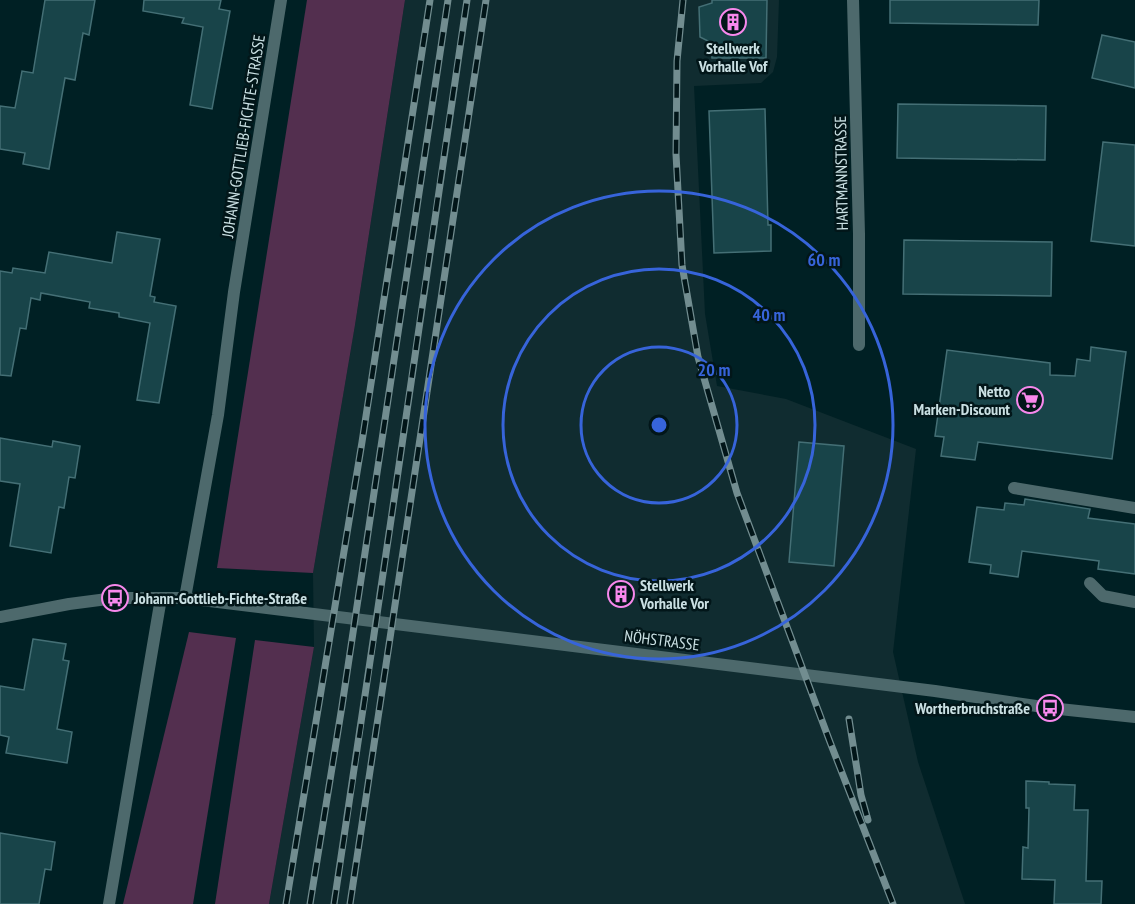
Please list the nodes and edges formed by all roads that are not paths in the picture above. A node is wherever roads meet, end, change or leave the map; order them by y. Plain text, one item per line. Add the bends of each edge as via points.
1 (281, 0) edge
2 (853, 0) edge
3 (859, 345) dead end
4 (1014, 488) dead end
5 (1135, 508) edge
6 (1090, 583) dead end
7 (161, 598) junction
8 (185, 598) junction
9 (1135, 602) edge
10 (0, 617) edge
11 (1135, 717) edge
12 (109, 904) edge

1 - 8 street, JOHANN-GOTTLIEB-FICHTE-STRASSE via 218,415
2 - 3 street, HARTMANNSTRASSE
4 - 5 street
6 - 9 street via 1103,596
7 - 8 street, NÖHSTRASSE
7 - 10 street, NÖHSTRASSE via 115,597
7 - 12 street
8 - 11 street, NÖHSTRASSE

